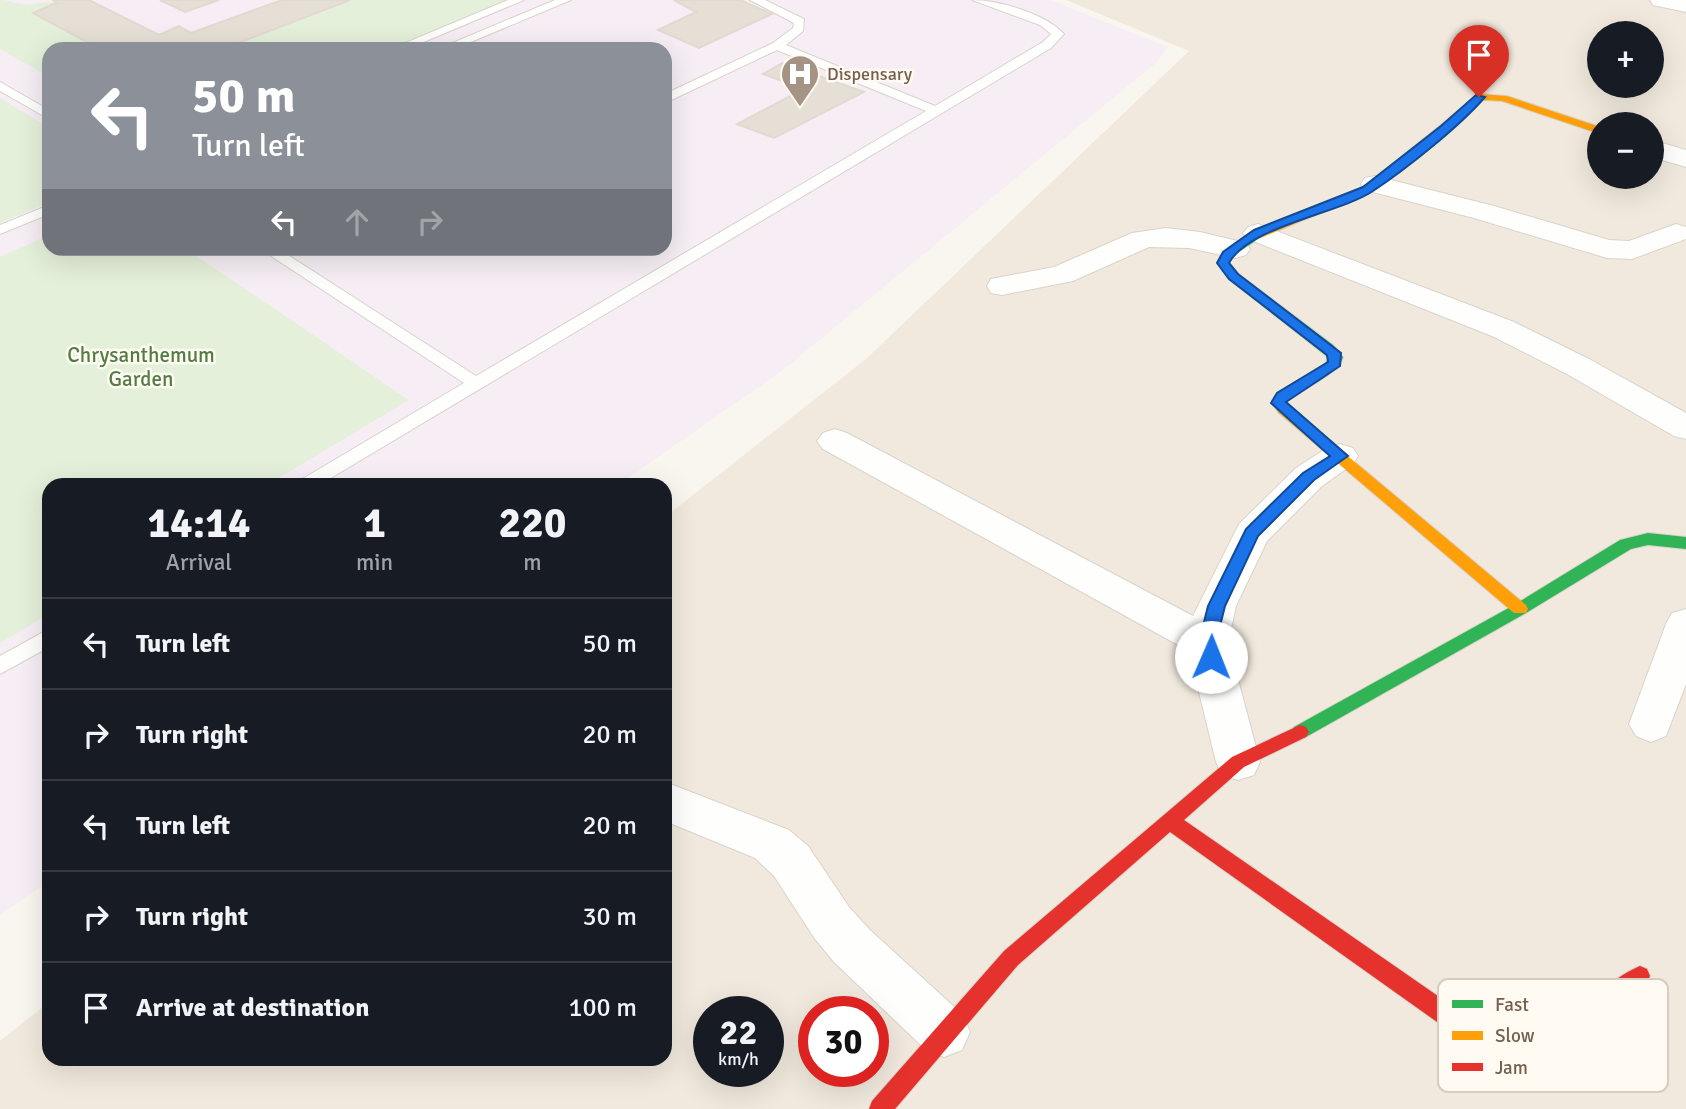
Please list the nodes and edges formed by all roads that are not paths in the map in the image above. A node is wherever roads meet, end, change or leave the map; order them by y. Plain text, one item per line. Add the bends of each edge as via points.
1 (518, 0) edge
2 (565, 0) edge
3 (757, 0) edge
4 (978, 0) edge
5 (1661, 0) edge
6 (1686, 5) edge
7 (414, 42) edge
8 (461, 42) edge
9 (777, 46) junction
10 (0, 86) edge
11 (672, 96) edge
12 (935, 110) junction
13 (42, 111) edge
14 (1587, 127) edge
15 (1664, 152) edge
16 (1686, 159) edge
17 (1374, 184) junction
18 (42, 212) edge
19 (0, 230) edge
20 (1683, 230) edge
21 (1247, 241) junction
22 (278, 256) edge
23 (1002, 286) dead end
24 (475, 383) junction
25 (1686, 428) edge
26 (835, 441) dead end
27 (1340, 456) junction
28 (317, 478) edge
29 (1686, 543) edge
30 (1520, 609) junction
31 (1686, 624) edge
32 (42, 641) edge
33 (1208, 642) junction
34 (0, 666) edge
35 (1651, 724) dead end
36 (1238, 762) junction
37 (672, 804) edge
38 (1171, 822) junction
39 (1640, 976) dead end
40 (1635, 979) edge
41 (1438, 1010) edge
42 (944, 1032) junction
43 (880, 1109) edge

1 - 7 lane
2 - 8 lane
3 - 9 lane via 800,21 799,29
4 - 12 lane via 1044,23 1058,34 1047,45
5 - 6 street
9 - 11 lane
9 - 12 lane
10 - 13 lane
12 - 24 lane
14 - 17 street via 1503,98 1479,97
15 - 16 street
17 - 20 street via 1607,249 1632,250
17 - 21 street
18 - 19 lane
21 - 23 street via 1142,239 1062,275
21 - 25 street via 1503,329
21 - 27 street via 1227,255 1225,269 1336,358 1335,363 1282,396 1279,403
22 - 24 lane
24 - 28 lane
26 - 33 street
27 - 30 street
27 - 33 street via 1308,477 1252,533 1216,606
29 - 30 street via 1639,539 1626,544
30 - 36 street
31 - 35 street
32 - 34 lane
33 - 36 street
36 - 38 street
37 - 42 street via 772,844 791,860 852,947
38 - 41 street
38 - 42 street via 1011,958
39 - 40 street
42 - 43 street

